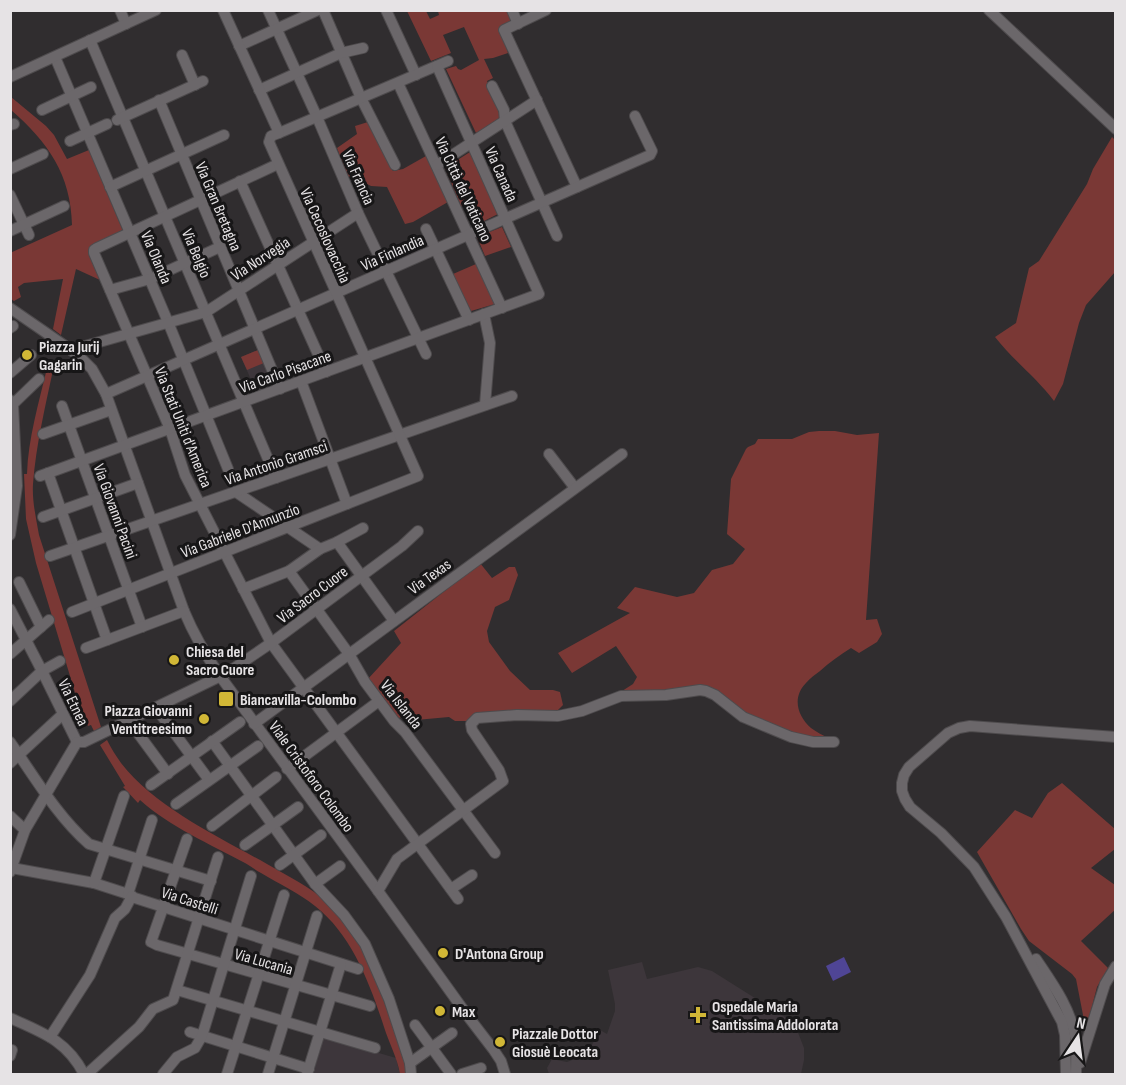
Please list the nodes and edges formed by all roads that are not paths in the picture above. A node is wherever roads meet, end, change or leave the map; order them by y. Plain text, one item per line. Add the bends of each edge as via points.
1 (120, 10) edge
2 (156, 10) edge
3 (223, 10) edge
4 (268, 10) edge
5 (318, 10) edge
6 (323, 10) edge
7 (386, 10) edge
8 (512, 10) edge
9 (546, 10) edge
10 (989, 10) edge
11 (126, 24) junction
12 (518, 24) junction
13 (276, 29) junction
14 (90, 40) junction
15 (239, 46) junction
16 (363, 48) dead end
17 (341, 53) junction
18 (182, 55) dead end
19 (55, 57) junction
20 (448, 61) dead end
21 (436, 66) junction
22 (296, 73) junction
23 (416, 75) junction
24 (10, 76) edge
25 (398, 83) junction
26 (492, 86) dead end
27 (91, 87) dead end
28 (259, 90) junction
29 (71, 96) junction
30 (361, 98) junction
31 (159, 100) junction
32 (537, 100) junction
33 (42, 110) dead end
34 (635, 116) dead end
35 (317, 117) junction
36 (115, 120) junction
37 (505, 121) junction
38 (1116, 129) edge
39 (87, 133) junction
40 (279, 134) junction
41 (224, 135) dead end
42 (70, 141) dead end
43 (471, 143) junction
44 (43, 154) dead end
45 (181, 154) junction
46 (278, 164) junction
47 (395, 165) dead end
48 (436, 165) junction
49 (10, 169) edge
50 (146, 170) junction
51 (240, 181) junction
52 (110, 187) junction
53 (577, 187) junction
54 (10, 195) edge
55 (200, 199) junction
56 (542, 202) junction
57 (64, 206) dead end
58 (358, 213) junction
59 (165, 216) junction
60 (505, 219) junction
61 (24, 224) junction
62 (426, 229) dead end
63 (10, 231) edge
64 (130, 232) junction
65 (29, 235) dead end
66 (468, 235) junction
67 (557, 236) dead end
68 (313, 242) junction
69 (220, 247) junction
70 (436, 249) junction
71 (185, 263) junction
72 (278, 265) junction
73 (386, 271) junction
74 (150, 279) junction
75 (110, 290) junction
76 (239, 290) junction
77 (336, 293) junction
78 (539, 294) joint
79 (10, 308) edge
80 (502, 308) junction
81 (298, 310) junction
82 (206, 312) junction
83 (484, 315) junction
84 (469, 320) junction
85 (168, 322) junction
86 (255, 329) junction
87 (129, 333) junction
88 (418, 339) junction
89 (219, 344) junction
90 (71, 350) junction
91 (426, 354) dead end
92 (365, 358) junction
93 (184, 360) junction
94 (10, 363) edge
95 (326, 372) junction
96 (10, 373) edge
97 (147, 376) junction
98 (39, 379) dead end
99 (301, 381) junction
100 (280, 389) junction
101 (106, 394) junction
102 (512, 396) dead end
103 (244, 402) junction
104 (11, 404) edge
105 (485, 405) junction
106 (62, 406) dead end
107 (111, 410) junction
108 (207, 416) junction
109 (69, 425) junction
110 (170, 429) junction
111 (43, 434) dead end
112 (400, 435) junction
113 (124, 446) junction
114 (549, 454) dead end
115 (622, 454) dead end
116 (330, 459) junction
117 (82, 461) junction
118 (228, 469) dead end
119 (418, 476) joint
120 (276, 478) junction
121 (138, 483) junction
122 (575, 488) junction
123 (236, 492) junction
124 (96, 498) junction
125 (200, 504) junction
126 (347, 504) junction
127 (12, 510) edge
128 (61, 510) junction
129 (43, 517) dead end
130 (152, 521) junction
131 (288, 527) junction
132 (363, 528) dead end
133 (15, 529) edge
134 (418, 531) dead end
135 (109, 536) junction
136 (337, 542) junction
137 (74, 548) junction
138 (320, 549) junction
139 (225, 552) junction
140 (50, 556) dead end
141 (289, 571) junction
142 (171, 573) junction
143 (361, 576) junction
144 (19, 582) dead end
145 (243, 589) junction
146 (129, 590) junction
147 (94, 604) junction
148 (317, 609) junction
149 (184, 610) junction
150 (11, 611) edge
151 (72, 612) dead end
152 (394, 621) junction
153 (142, 627) junction
154 (26, 640) junction
155 (107, 640) junction
156 (271, 643) junction
157 (86, 648) dead end
158 (10, 654) edge
159 (350, 654) junction
160 (60, 661) dead end
161 (42, 670) junction
162 (220, 676) junction
163 (304, 687) junction
164 (10, 701) edge
165 (379, 701) junction
166 (156, 708) junction
167 (63, 714) junction
168 (129, 721) junction
169 (240, 722) dead end
170 (254, 724) junction
171 (336, 732) junction
172 (1116, 736) edge
173 (212, 741) junction
174 (10, 742) edge
175 (77, 742) junction
176 (834, 742) dead end
177 (258, 746) dead end
178 (19, 754) junction
179 (191, 757) junction
180 (10, 763) edge
181 (230, 766) junction
182 (287, 769) junction
183 (168, 774) junction
184 (276, 777) dead end
185 (209, 780) junction
186 (151, 785) dead end
187 (46, 794) junction
188 (124, 796) dead end
189 (252, 796) junction
190 (176, 804) dead end
191 (298, 807) dead end
192 (463, 811) junction
193 (11, 818) edge
194 (152, 820) dead end
195 (273, 825) junction
196 (212, 826) dead end
197 (25, 830) junction
198 (321, 835) dead end
199 (186, 839) dead end
200 (418, 844) junction
201 (245, 845) dead end
202 (106, 849) junction
203 (495, 853) dead end
204 (294, 855) junction
205 (218, 857) dead end
206 (139, 859) junction
207 (280, 865) dead end
208 (340, 866) dead end
209 (11, 870) edge
210 (176, 871) junction
211 (472, 874) dead end
212 (251, 876) dead end
213 (211, 881) junction
214 (94, 883) junction
215 (315, 884) junction
216 (451, 889) junction
217 (378, 891) junction
218 (130, 895) junction
219 (284, 895) dead end
220 (458, 899) dead end
221 (163, 907) junction
222 (317, 916) dead end
223 (1006, 917) junction
224 (199, 919) junction
225 (234, 930) junction
226 (269, 941) junction
227 (306, 953) junction
228 (188, 954) junction
229 (341, 964) junction
230 (224, 965) junction
231 (1116, 966) edge
232 (358, 969) dead end
233 (258, 975) junction
234 (296, 985) junction
235 (177, 990) junction
236 (332, 995) junction
237 (213, 1001) junction
238 (370, 1006) dead end
239 (247, 1011) junction
240 (10, 1018) edge
241 (284, 1021) junction
242 (415, 1025) dead end
243 (190, 1032) dead end
244 (321, 1032) junction
245 (452, 1033) dead end
246 (202, 1035) junction
247 (50, 1037) junction
248 (236, 1046) junction
249 (431, 1047) junction
250 (375, 1048) dead end
251 (273, 1058) junction
252 (481, 1068) dead end
253 (411, 1069) edge
254 (308, 1072) edge
255 (85, 1074) edge
256 (163, 1074) edge
257 (227, 1074) edge
258 (268, 1074) edge
259 (451, 1074) edge
260 (462, 1074) edge
261 (506, 1074) edge
262 (1066, 1074) edge
263 (1076, 1074) edge

1 - 11 street
2 - 11 street
3 - 15 street
4 - 13 street, Via Francia
5 - 13 street
6 - 17 street
7 - 23 street
8 - 12 street
9 - 12 street
10 - 38 street
11 - 14 street
12 - 32 street via 504,30
13 - 15 street
13 - 22 street, Via Francia
14 - 19 street
14 - 36 street, Via Belgio
15 - 28 street
16 - 17 street
17 - 22 street
17 - 30 street
18 - 31 street via 199,83
19 - 24 street
19 - 29 street, Via Olanda
20 - 21 street
21 - 23 street
21 - 43 street, Via Canada
22 - 28 street
22 - 35 street, Via Francia
23 - 25 street
25 - 30 street
25 - 48 street, Via Città del Vaticano
26 - 37 street
27 - 29 street
28 - 40 street
29 - 33 street
29 - 39 street, Via Olanda
30 - 35 street
30 - 47 street
31 - 36 street
31 - 45 street, Via Gran Bretagna
32 - 37 street
32 - 53 street
34 - 53 street, Via Finlandia via 652,151 650,155
35 - 40 street
35 - 58 street, Via Francia
36 - 39 street
36 - 50 street, Via Belgio
37 - 43 street
37 - 56 street
39 - 42 street
39 - 52 street, Via Olanda
40 - 46 street, Via Cecoslovacchia via 271,136 269,142
41 - 45 street
43 - 48 street
43 - 60 street, Via Canada
44 - 49 street
45 - 50 street
45 - 55 street, Via Gran Bretagna
46 - 51 street
46 - 68 street, Via Cecoslovacchia
48 - 66 street, Via Città del Vaticano
50 - 52 street
50 - 59 street, Via Belgio
51 - 55 street
51 - 72 street
52 - 64 street, Via Olanda
53 - 56 street, Via Finlandia
54 - 61 street
55 - 59 street
55 - 69 street, Via Gran Bretagna
56 - 60 street, Via Finlandia
56 - 67 street
57 - 61 street
58 - 68 street, Via Norvegia
58 - 73 street, Via Francia
59 - 64 street
59 - 71 street, Via Belgio
60 - 66 street, Via Finlandia
60 - 78 street, Via Canada
61 - 63 street
61 - 65 street
62 - 70 street
64 - 74 street, Via Olanda
64 - 75 street, Via Stati Uniti d'America via 94,250
66 - 70 street, Via Finlandia
66 - 80 street, Via Città del Vaticano
68 - 72 street, Via Norvegia
68 - 77 street, Via Cecoslovacchia
69 - 71 street
69 - 76 street, Via Gran Bretagna
70 - 73 street, Via Finlandia
70 - 84 street
71 - 74 street
71 - 82 street, Via Belgio
72 - 76 street, Via Norvegia
72 - 81 street
73 - 77 street, Via Finlandia
73 - 88 street, Via Francia
74 - 75 street
74 - 85 street, Via Olanda
75 - 87 street, Via Stati Uniti d'America
76 - 82 street, Via Norvegia
76 - 86 street, Via Gran Bretagna
77 - 81 street, Via Finlandia
77 - 92 street, Via Cecoslovacchia
78 - 80 street, Via Carlo Pisacane
79 - 90 street, Viale Cristoforo Colombo
80 - 83 street, Via Carlo Pisacane
81 - 86 street, Via Finlandia
81 - 95 street
82 - 85 street, Via Norvegia
82 - 89 street, Via Belgio
83 - 84 street, Via Carlo Pisacane
83 - 105 street via 490,343
84 - 88 street, Via Carlo Pisacane
85 - 87 street, Via Norvegia
85 - 93 street, Via Olanda
86 - 89 street, Via Finlandia
86 - 100 street, Via Gran Bretagna
87 - 90 street, Via Norvegia
87 - 97 street, Via Stati Uniti d'America
88 - 91 street, Via Francia
88 - 92 street, Via Carlo Pisacane
89 - 93 street, Via Finlandia
89 - 103 street, Via Belgio
90 - 101 street, Viale Cristoforo Colombo via 92,369
92 - 95 street, Via Carlo Pisacane
92 - 112 street, Via Cecoslovacchia
93 - 97 street, Via Finlandia
93 - 108 street, Via Olanda
94 - 96 street via 31,355
95 - 99 street, Via Carlo Pisacane
97 - 101 street, Via Finlandia
97 - 110 street, Via Stati Uniti d'America
98 - 104 street
99 - 100 street, Via Carlo Pisacane
99 - 116 street
100 - 103 street, Via Carlo Pisacane
101 - 107 street, Viale Cristoforo Colombo
102 - 105 street, Via Antonio Gramsci
103 - 108 street, Via Carlo Pisacane
103 - 120 street, Via Belgio
104 - 127 street via 17,486
105 - 112 street, Via Antonio Gramsci
106 - 109 street, Via Giovanni Pacini
107 - 109 street
107 - 113 street, Viale Cristoforo Colombo
108 - 110 street, Via Carlo Pisacane
108 - 118 street, Via Olanda
109 - 111 street
109 - 117 street, Via Giovanni Pacini
110 - 113 street, Via Carlo Pisacane
110 - 125 street, Via Stati Uniti d'America via 185,475
112 - 116 street, Via Antonio Gramsci
112 - 119 street, Via Cecoslovacchia
113 - 117 street, Via Carlo Pisacane
113 - 121 street, Viale Cristoforo Colombo
114 - 122 street
115 - 122 street, Via Texas
116 - 120 street, Via Antonio Gramsci
116 - 126 street
117 - 124 street, Via Giovanni Pacini
117 - 128 street, Via Carlo Pisacane via 44,475
119 - 126 street, Via Gabriele D'Annunzio
120 - 123 street, Via Antonio Gramsci
121 - 124 street
121 - 130 street, Viale Cristoforo Colombo
122 - 152 street, Via Texas
123 - 125 street, Via Antonio Gramsci
123 - 131 street
124 - 128 street
124 - 135 street, Via Giovanni Pacini
125 - 130 street, Via Antonio Gramsci
125 - 139 street, Via Stati Uniti d'America
126 - 131 street, Via Gabriele D'Annunzio
127 - 133 street
128 - 129 street
128 - 137 street
130 - 135 street, Via Antonio Gramsci
130 - 142 street, Viale Cristoforo Colombo
131 - 138 street
131 - 139 street, Via Gabriele D'Annunzio
132 - 136 street
134 - 143 street, Via Sacro Cuore
135 - 137 street, Via Antonio Gramsci
135 - 146 street, Via Giovanni Pacini
136 - 138 street
136 - 143 street
137 - 140 street, Via Antonio Gramsci
137 - 147 street
138 - 141 street
139 - 142 street, Via Gabriele D'Annunzio
139 - 145 street, Via Stati Uniti d'America
141 - 145 street
141 - 148 street, Via Islanda
142 - 146 street, Via Gabriele D'Annunzio
142 - 149 street, Viale Cristoforo Colombo
143 - 148 street, Via Sacro Cuore
143 - 152 street
144 - 154 street via 45,624
145 - 156 street, Via Stati Uniti d'America
146 - 147 street, Via Gabriele D'Annunzio
146 - 153 street, Via Giovanni Pacini
147 - 151 street, Via Gabriele D'Annunzio
147 - 155 street
148 - 156 street, Via Sacro Cuore
148 - 159 street, Via Islanda
149 - 153 street
149 - 162 street, Viale Cristoforo Colombo via 194,635
150 - 154 street, Via Etnea
152 - 159 street, Via Texas
153 - 155 street
154 - 158 street
154 - 161 street, Via Etnea
155 - 157 street
156 - 162 street, Via Sacro Cuore
156 - 163 street, Via Stati Uniti d'America
159 - 163 street, Via Texas
159 - 165 street, Via Islanda
160 - 161 street
161 - 164 street
161 - 167 street, Via Etnea
162 - 166 street, Via Sacro Cuore
162 - 170 street, Viale Cristoforo Colombo
163 - 170 street, Via Texas
163 - 171 street, Via Stati Uniti d'America
165 - 171 street
165 - 192 street, Via Islanda
166 - 168 street, Via Sacro Cuore
166 - 179 street
167 - 175 street, Via Etnea
167 - 178 street
168 - 175 street, Via Sacro Cuore
168 - 183 street
169 - 173 street
170 - 182 street, Viale Cristoforo Colombo
171 - 182 street
171 - 200 street, Via Stati Uniti d'America
172 - 223 street via 970,726 940,740 904,775 902,791 910,807 974,867
173 - 179 street
173 - 181 street
174 - 178 street
175 - 187 street, Via Etnea
176 - 192 street via 791,737 743,717 706,691 621,696 558,716 477,718 471,724 472,730 503,781
177 - 181 street
178 - 180 street
178 - 187 street
179 - 183 street
179 - 185 street
181 - 185 street
181 - 189 street
182 - 217 street, Viale Cristoforo Colombo
183 - 186 street
184 - 189 street
185 - 190 street
187 - 197 street, Via Etnea
187 - 202 street via 89,844
188 - 202 street
189 - 195 street
189 - 196 street
191 - 195 street
192 - 200 street
192 - 203 street, Via Islanda
193 - 197 street
194 - 206 street
195 - 201 street
195 - 204 street
197 - 209 street, Via Etnea
198 - 204 street
199 - 210 street
200 - 216 street, Via Stati Uniti d'America
200 - 217 street via 397,859
202 - 206 street
202 - 214 street
204 - 207 street
204 - 215 street
205 - 213 street
206 - 210 street
206 - 218 street
208 - 215 street
209 - 214 street, Via Castelli
210 - 213 street
210 - 221 street
211 - 216 street
212 - 225 street
213 - 224 street
214 - 218 street, Via Castelli
215 - 253 street via 365,944
216 - 220 street, Via Stati Uniti d'America
217 - 261 street, Viale Cristoforo Colombo via 493,1049
218 - 221 street, Via Castelli
218 - 247 street via 90,975
219 - 226 street
221 - 224 street, Via Castelli
221 - 228 street, Via Lucania via 151,942
222 - 227 street
223 - 262 street via 1062,1022
223 - 263 street via 1062,998 1075,1035
224 - 225 street, Via Castelli
224 - 228 street
225 - 226 street, Via Castelli
225 - 230 street
226 - 227 street, Via Castelli
226 - 233 street
227 - 229 street, Via Castelli
227 - 234 street
228 - 230 street, Via Lucania
228 - 235 street
229 - 232 street, Via Castelli
229 - 236 street
230 - 233 street, Via Lucania
230 - 237 street
231 - 263 street via 1104,984
233 - 234 street, Via Lucania
233 - 239 street
234 - 236 street, Via Lucania
234 - 241 street
235 - 237 street
235 - 255 street via 173,1000 153,1009
236 - 238 street, Via Lucania
236 - 244 street
237 - 239 street
237 - 246 street
239 - 241 street
239 - 248 street
240 - 247 street
241 - 244 street
241 - 251 street
242 - 249 street
243 - 246 street
244 - 250 street
244 - 254 street
245 - 249 street
246 - 248 street
246 - 256 street via 195,1048 177,1057
247 - 255 street via 66,1048
248 - 251 street
248 - 257 street
249 - 253 street
249 - 259 street
251 - 254 street
251 - 258 street
252 - 260 street

